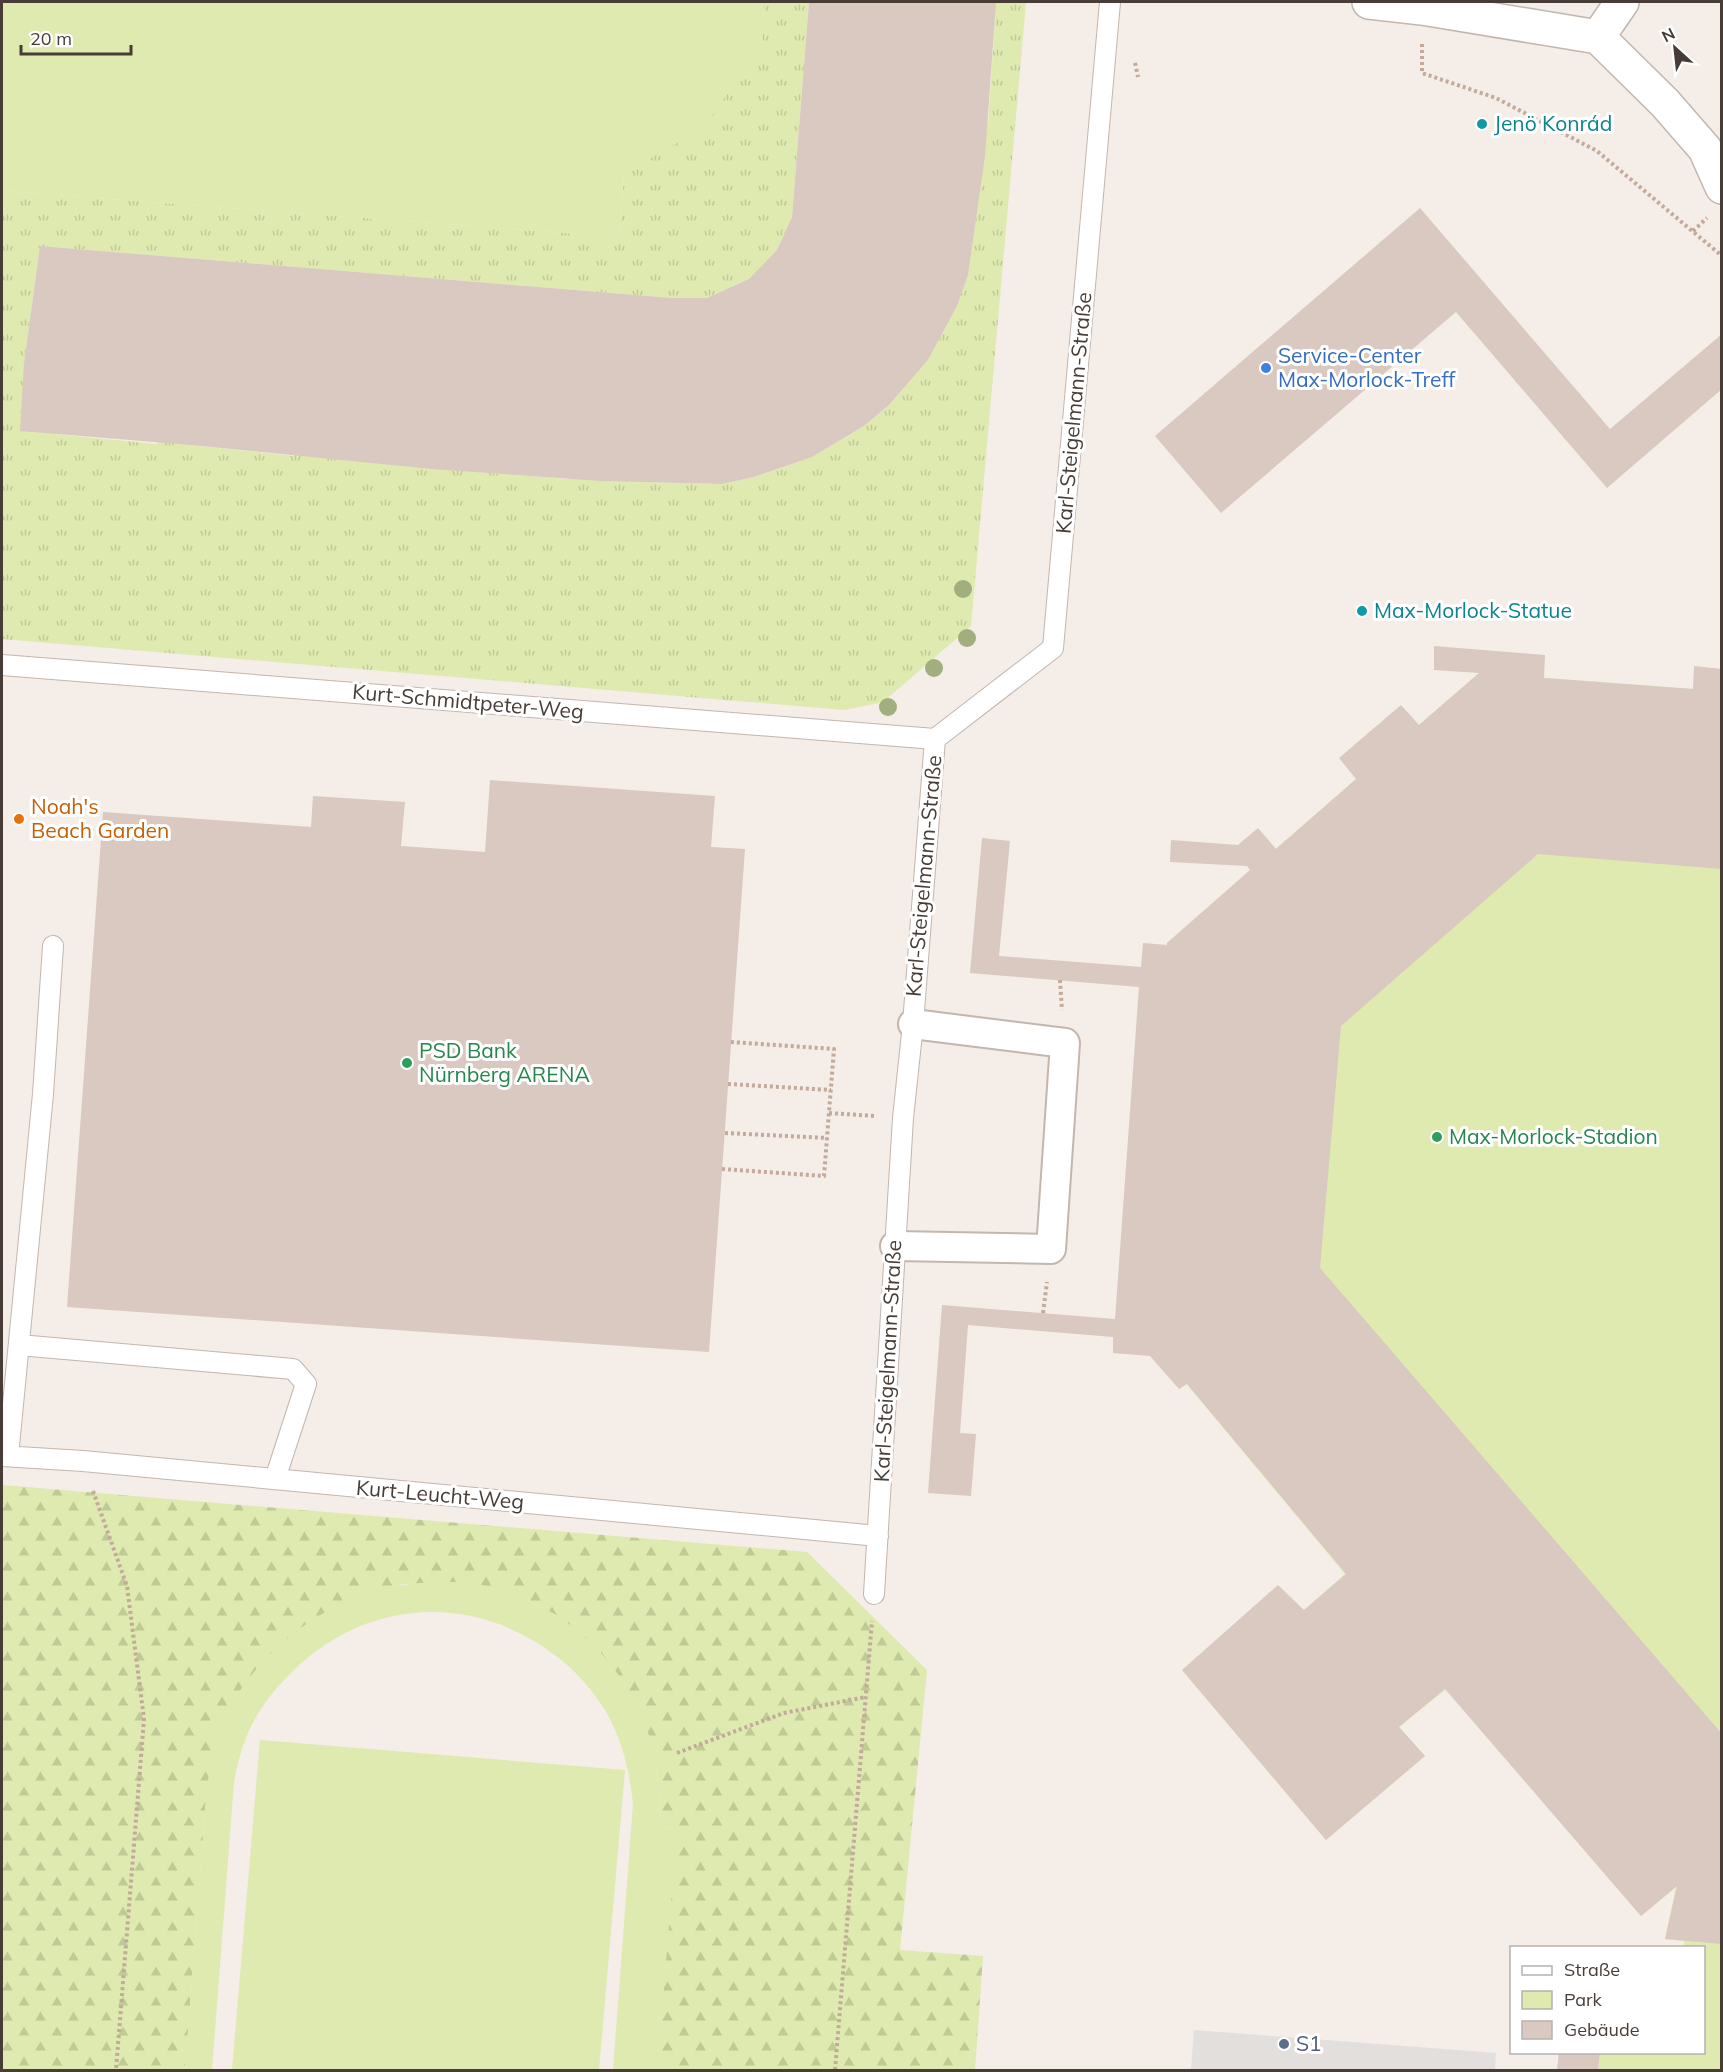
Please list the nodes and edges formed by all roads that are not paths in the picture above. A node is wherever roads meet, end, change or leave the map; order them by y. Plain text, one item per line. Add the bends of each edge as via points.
1 (1110, 2) edge
2 (1369, 2) edge
3 (1622, 2) edge
4 (1598, 37) junction
5 (1713, 152) edge
6 (1722, 187) edge
7 (2, 665) edge
8 (935, 739) junction
9 (53, 946) dead end
10 (913, 1024) junction
11 (895, 1246) junction
12 (19, 1345) junction
13 (5, 1456) edge
14 (275, 1479) junction
15 (878, 1536) junction
16 (874, 1594) road end

1 - 8 lane, Karl-Steigelmann-Straße via 1053,648
2 - 4 street
3 - 4 street
4 - 5 street
5 - 6 street
7 - 8 lane, Kurt-Schmidtpeter-Weg
8 - 10 lane, Karl-Steigelmann-Straße
9 - 12 lane
10 - 11 lane, Karl-Steigelmann-Straße
10 - 11 street via 1065,1043 1051,1249
11 - 15 lane, Karl-Steigelmann-Straße
12 - 13 lane
12 - 14 lane via 293,1369 306,1384
13 - 14 lane, Kurt-Leucht-Weg
14 - 15 lane, Kurt-Leucht-Weg
15 - 16 lane, Karl-Steigelmann-Straße

